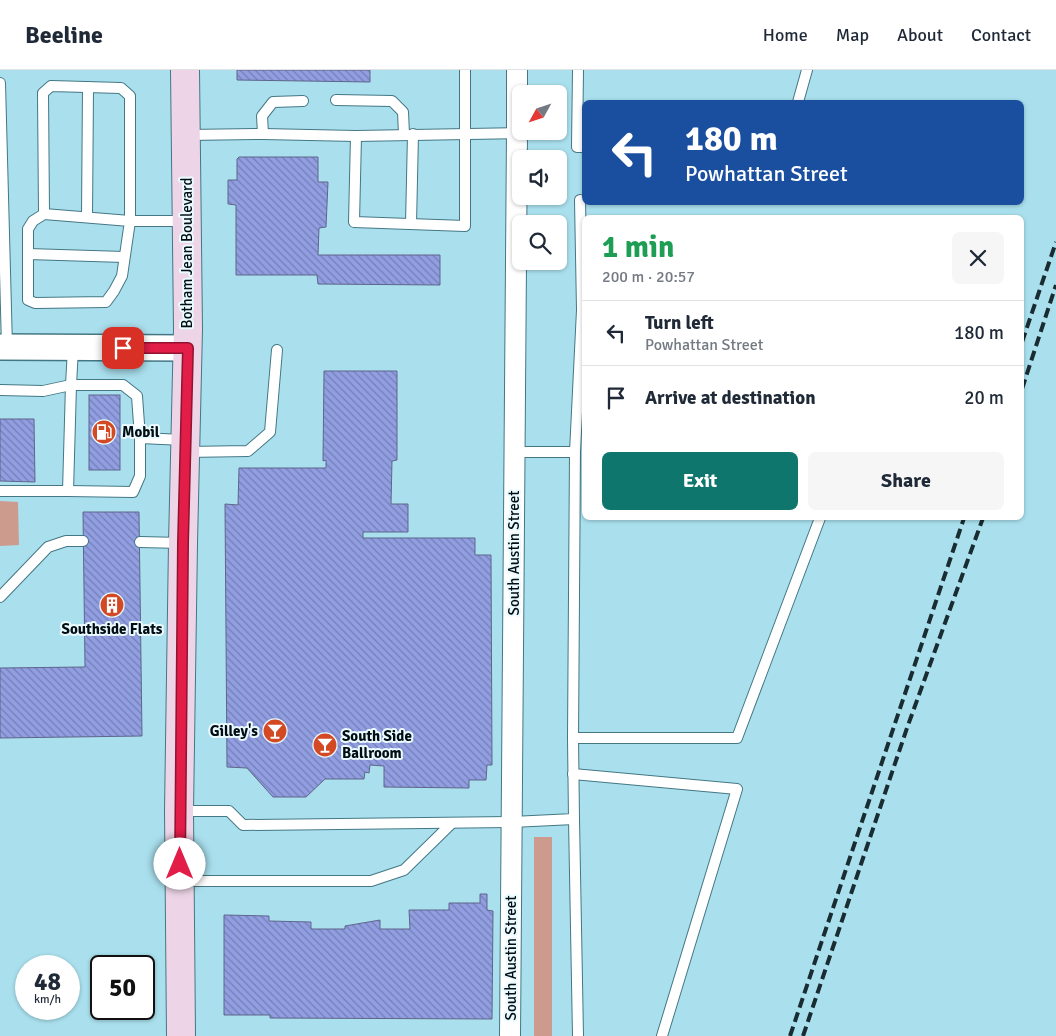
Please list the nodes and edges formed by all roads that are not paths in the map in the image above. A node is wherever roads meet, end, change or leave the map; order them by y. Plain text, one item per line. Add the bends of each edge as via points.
1 (186, 70) edge
2 (465, 70) edge
3 (517, 70) edge
4 (578, 70) edge
5 (807, 70) edge
6 (0, 83) edge
7 (517, 85) edge
8 (88, 87) junction
9 (336, 100) dead end
10 (799, 100) edge
11 (302, 101) dead end
12 (512, 133) edge
13 (263, 134) junction
14 (408, 134) junction
15 (465, 134) junction
16 (186, 135) junction
17 (356, 136) junction
18 (517, 140) edge
19 (582, 147) edge
20 (580, 200) dead end
21 (44, 214) junction
22 (87, 217) junction
23 (130, 220) junction
24 (187, 221) junction
25 (412, 224) junction
26 (28, 254) junction
27 (124, 258) junction
28 (582, 273) edge
29 (582, 328) edge
30 (4, 347) edge
31 (73, 347) junction
32 (188, 348) junction
33 (277, 350) dead end
34 (70, 385) junction
35 (0, 390) edge
36 (140, 438) junction
37 (185, 446) junction
38 (515, 452) junction
39 (575, 452) junction
40 (0, 490) edge
41 (68, 491) junction
42 (819, 520) edge
43 (84, 541) dead end
44 (140, 542) dead end
45 (183, 543) junction
46 (0, 597) edge
47 (573, 738) junction
48 (573, 774) junction
49 (179, 811) junction
50 (574, 819) junction
51 (512, 822) junction
52 (452, 823) junction
53 (180, 881) junction
54 (182, 1036) edge
55 (510, 1036) edge
56 (578, 1036) edge
57 (662, 1036) edge

1 - 16 main road, Botham Jean Boulevard
2 - 15 lane
3 - 7 street, South Austin Street
4 - 19 lane via 577,147
5 - 10 lane
6 - 30 lane
8 - 21 lane via 51,86 43,93
8 - 22 lane
8 - 23 lane via 121,88 130,96
9 - 14 lane via 392,101 403,112
11 - 13 lane via 273,102 262,116
12 - 15 lane
13 - 16 lane
13 - 17 lane
14 - 15 lane
14 - 17 lane
14 - 25 lane
15 - 25 lane via 465,226
16 - 24 main road, Botham Jean Boulevard
17 - 25 lane via 354,222
18 - 38 street, South Austin Street
20 - 28 lane
21 - 22 lane
21 - 26 lane via 28,229
22 - 23 lane
23 - 24 lane
23 - 27 lane
24 - 32 main road, Botham Jean Boulevard
26 - 27 lane
26 - 27 lane via 28,300 35,302 106,302 122,276
29 - 39 lane
30 - 31 street
31 - 32 street
31 - 34 lane
32 - 37 main road, Botham Jean Boulevard
33 - 37 lane via 270,432 248,451
34 - 35 lane via 43,391
34 - 36 lane via 123,385 137,396
34 - 41 lane
36 - 37 lane
36 - 41 lane via 140,476 133,492
37 - 45 main road, Botham Jean Boulevard
38 - 39 lane
38 - 51 street, South Austin Street
39 - 47 lane
40 - 41 lane
42 - 47 lane via 737,738
43 - 46 lane via 66,540 48,547
44 - 45 lane
45 - 49 main road, Botham Jean Boulevard
47 - 48 lane
48 - 50 lane
48 - 57 lane via 737,789
49 - 52 lane via 229,811 243,825
49 - 53 main road, Botham Jean Boulevard
50 - 51 lane
50 - 56 lane
51 - 52 lane
51 - 55 street, South Austin Street
52 - 53 lane via 404,870 371,881
53 - 54 main road, Botham Jean Boulevard

